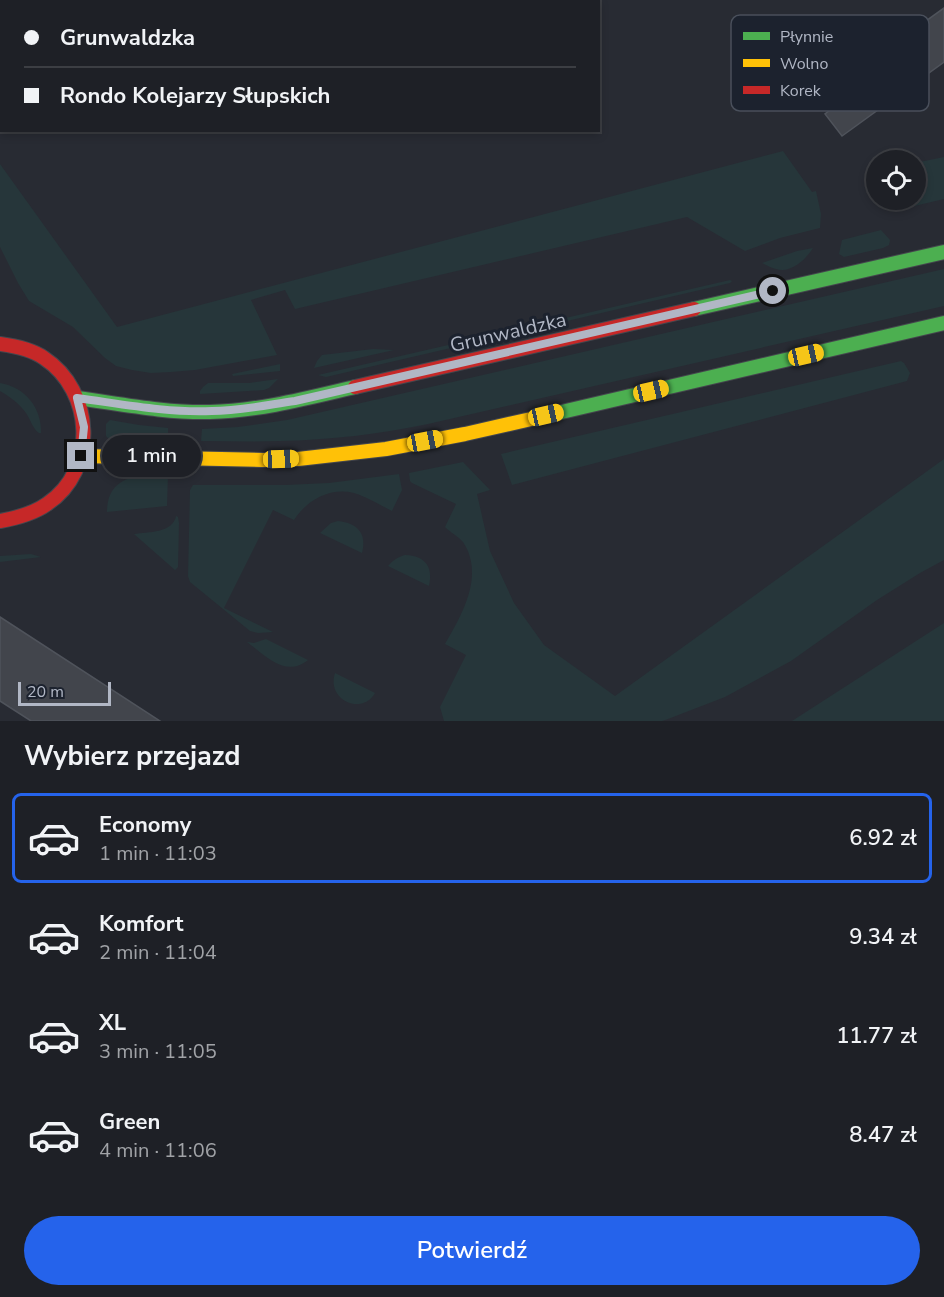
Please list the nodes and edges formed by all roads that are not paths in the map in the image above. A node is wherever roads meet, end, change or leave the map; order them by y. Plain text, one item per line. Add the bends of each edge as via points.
1 (944, 252) edge
2 (944, 323) edge
3 (0, 344) edge
4 (77, 398) junction
5 (81, 456) junction
6 (0, 521) edge

1 - 4 street, Grunwaldzka via 295,401 174,411
2 - 5 street via 386,449 264,460
3 - 4 street via 22,347 45,359 64,376
4 - 5 street via 84,427
5 - 6 street via 66,487 53,501 15,520

